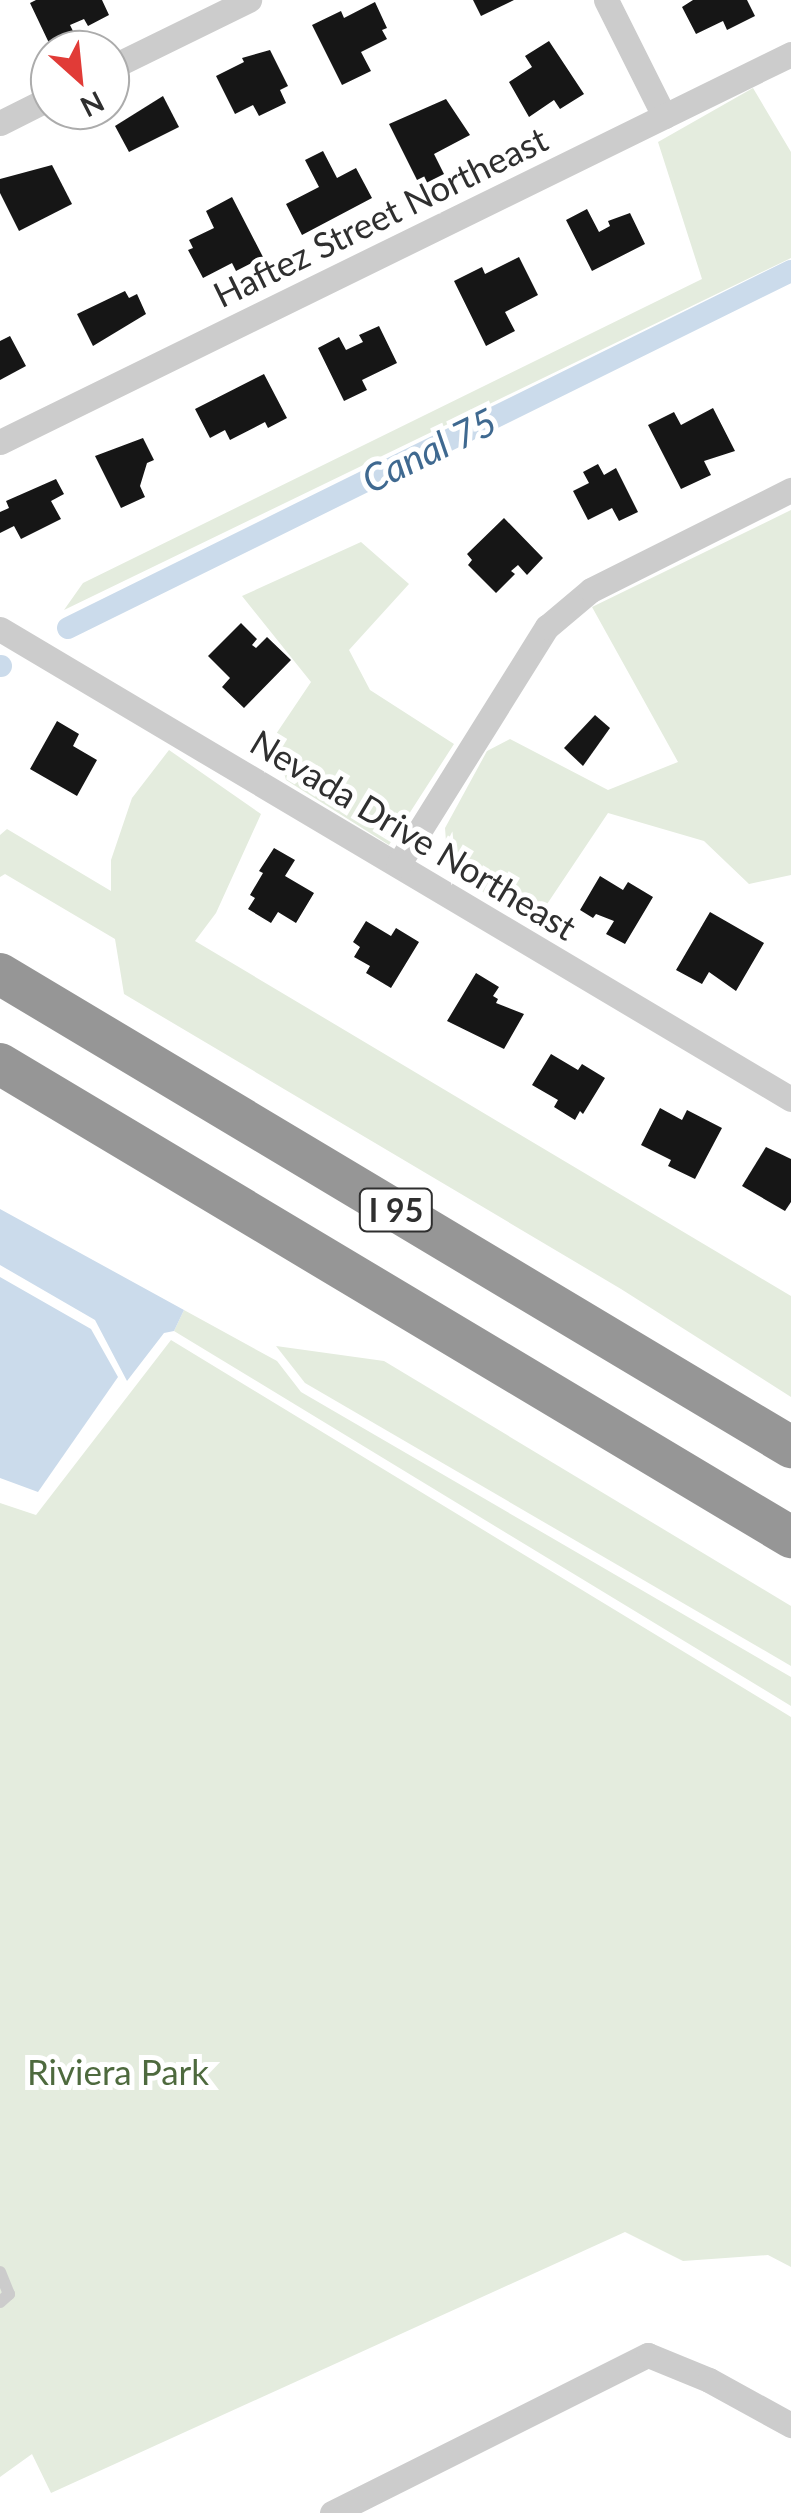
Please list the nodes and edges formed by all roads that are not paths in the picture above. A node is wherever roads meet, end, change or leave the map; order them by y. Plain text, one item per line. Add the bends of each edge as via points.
1 (248, 0) edge
2 (606, 0) edge
3 (791, 54) edge
4 (130, 58) edge
5 (30, 108) edge
6 (664, 116) junction
7 (0, 123) edge
8 (0, 442) edge
9 (791, 490) edge
10 (0, 629) edge
11 (398, 865) junction
12 (0, 974) edge
13 (0, 1064) edge
14 (791, 1099) edge
15 (791, 1447) edge
16 (791, 1537) edge
17 (0, 2272) edge
18 (0, 2302) edge
19 (791, 2425) edge
20 (332, 2513) edge

1 - 4 street
2 - 6 street
3 - 6 street, Haftez Street Northeast
5 - 7 street
6 - 8 street, Haftez Street Northeast
9 - 11 street via 591,590 547,627
10 - 11 street, Nevada Drive Northeast
11 - 14 street, Nevada Drive Northeast
12 - 15 highway, I 95
13 - 16 highway, I 95
17 - 18 lane via 9,2294
19 - 20 street via 648,2355

